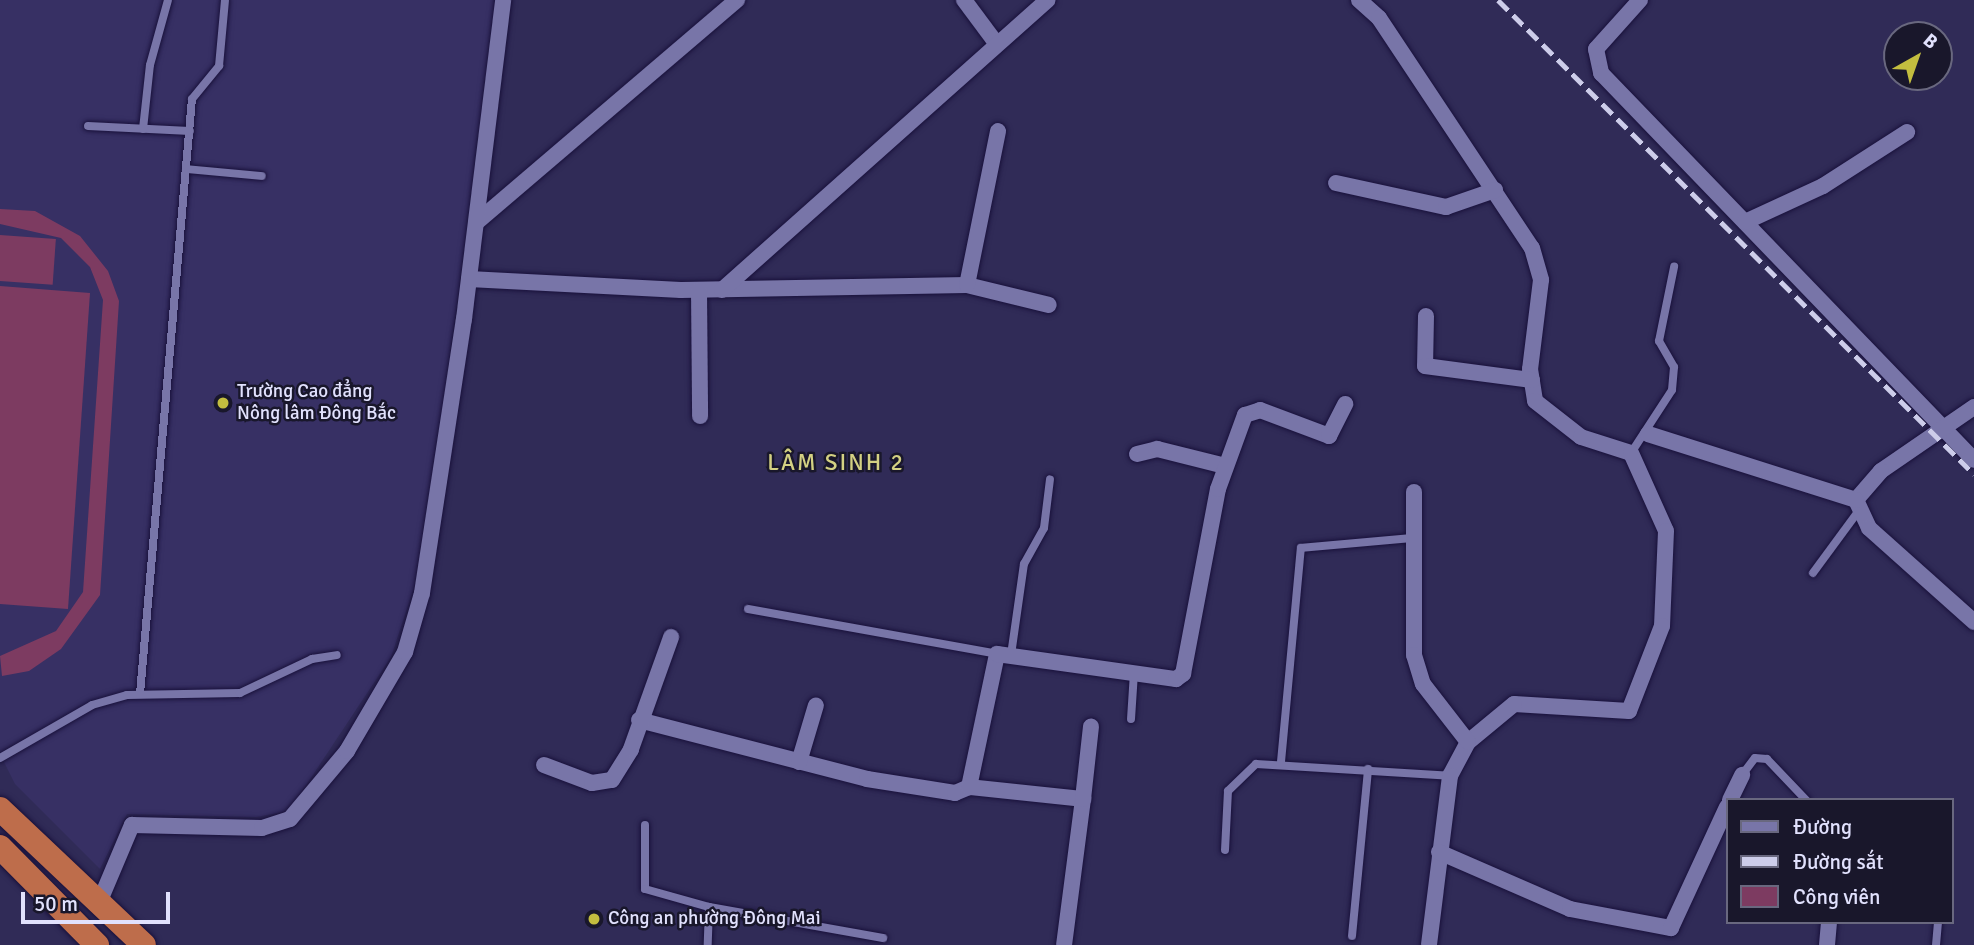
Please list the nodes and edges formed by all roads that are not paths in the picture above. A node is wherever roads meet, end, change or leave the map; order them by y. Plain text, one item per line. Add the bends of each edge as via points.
1 (168, 0) edge
2 (225, 0) edge
3 (503, 0) edge
4 (737, 0) edge
5 (964, 0) edge
6 (1047, 0) edge
7 (1359, 0) edge
8 (1640, 0) edge
9 (996, 43) junction
10 (88, 126) dead end
11 (143, 129) junction
12 (190, 131) junction
13 (998, 131) dead end
14 (1907, 132) dead end
15 (186, 169) junction
16 (262, 176) dead end
17 (1336, 183) dead end
18 (1495, 190) junction
19 (477, 222) junction
20 (1745, 222) junction
21 (1674, 267) dead end
22 (469, 279) junction
23 (967, 285) junction
24 (699, 290) junction
25 (722, 290) junction
26 (1049, 305) dead end
27 (1426, 316) dead end
28 (1532, 380) junction
29 (1345, 404) dead end
30 (1974, 407) edge
31 (700, 416) dead end
32 (1942, 426) junction
33 (1648, 434) junction
34 (1631, 453) junction
35 (1136, 454) dead end
36 (1974, 460) edge
37 (1225, 466) junction
38 (1050, 479) dead end
39 (1414, 492) dead end
40 (1858, 505) junction
41 (1414, 538) junction
42 (1812, 573) dead end
43 (748, 609) dead end
44 (1974, 622) edge
45 (671, 637) dead end
46 (337, 655) dead end
47 (1004, 655) junction
48 (1134, 673) junction
49 (140, 694) junction
50 (816, 705) dead end
51 (1130, 719) dead end
52 (639, 720) junction
53 (1091, 726) dead end
54 (1468, 741) junction
55 (0, 758) edge
56 (799, 762) junction
57 (1281, 762) junction
58 (544, 765) dead end
59 (1368, 769) junction
60 (1742, 775) joint
61 (1450, 776) junction
62 (970, 787) junction
63 (1731, 798) edge
64 (1804, 798) edge
65 (1083, 799) junction
66 (0, 809) edge
67 (1726, 809) edge
68 (645, 825) dead end
69 (0, 848) edge
70 (1225, 850) dead end
71 (1439, 852) junction
72 (99, 903) junction
73 (709, 907) junction
74 (1829, 924) edge
75 (1938, 924) edge
76 (1353, 936) dead end
77 (883, 939) dead end
78 (97, 945) edge
79 (144, 945) edge
80 (708, 945) edge
81 (1064, 945) edge
82 (1429, 945) edge
83 (1827, 945) edge
84 (1936, 945) edge

1 - 11 lane via 150,65
2 - 12 lane via 219,66 192,99
3 - 19 street
4 - 19 street
5 - 9 street
6 - 9 street
7 - 18 street via 1379,18
8 - 20 street via 1608,30 1595,60
9 - 25 street
10 - 11 lane
11 - 12 lane
12 - 15 lane
13 - 23 street
14 - 20 street via 1823,186
15 - 16 lane
15 - 49 lane
17 - 18 street via 1446,207
18 - 28 street via 1538,264
19 - 22 street
20 - 32 street
21 - 33 lane via 1659,341 1674,379
22 - 24 street
22 - 72 street via 422,593 405,652 376,708 320,787 277,827 132,825
23 - 25 street
23 - 26 street
24 - 25 street
24 - 31 street
27 - 28 street via 1425,366
28 - 34 street via 1535,401 1569,429
29 - 37 street via 1329,436 1251,411
30 - 32 street
32 - 36 street
32 - 40 street via 1881,471
33 - 34 lane
33 - 40 street
34 - 54 street via 1666,531 1662,626 1637,702 1629,711 1514,704
35 - 37 street via 1157,449
37 - 48 street via 1183,674 1176,679
38 - 47 lane via 1044,528 1024,564
39 - 41 street
40 - 42 lane
40 - 44 street via 1869,528
41 - 54 street via 1414,655 1423,684
41 - 57 lane via 1301,548
43 - 47 lane
45 - 52 street
46 - 49 lane via 312,659 240,693
47 - 48 street
47 - 62 street
48 - 51 lane
49 - 55 lane via 92,705
50 - 56 street
52 - 56 street
52 - 58 street via 611,780 592,783
53 - 65 street
54 - 61 street
56 - 62 street via 955,793
57 - 59 lane
57 - 70 lane via 1256,764 1228,791
59 - 61 lane
59 - 76 lane
60 - 63 street
60 - 64 lane via 1755,758 1767,759
61 - 71 street
62 - 65 street
65 - 81 street
66 - 72 highway
67 - 71 street via 1671,928 1570,909
68 - 73 lane via 645,889
69 - 78 highway
71 - 82 street
72 - 79 highway
73 - 77 lane
73 - 80 lane
74 - 83 street
75 - 84 lane

